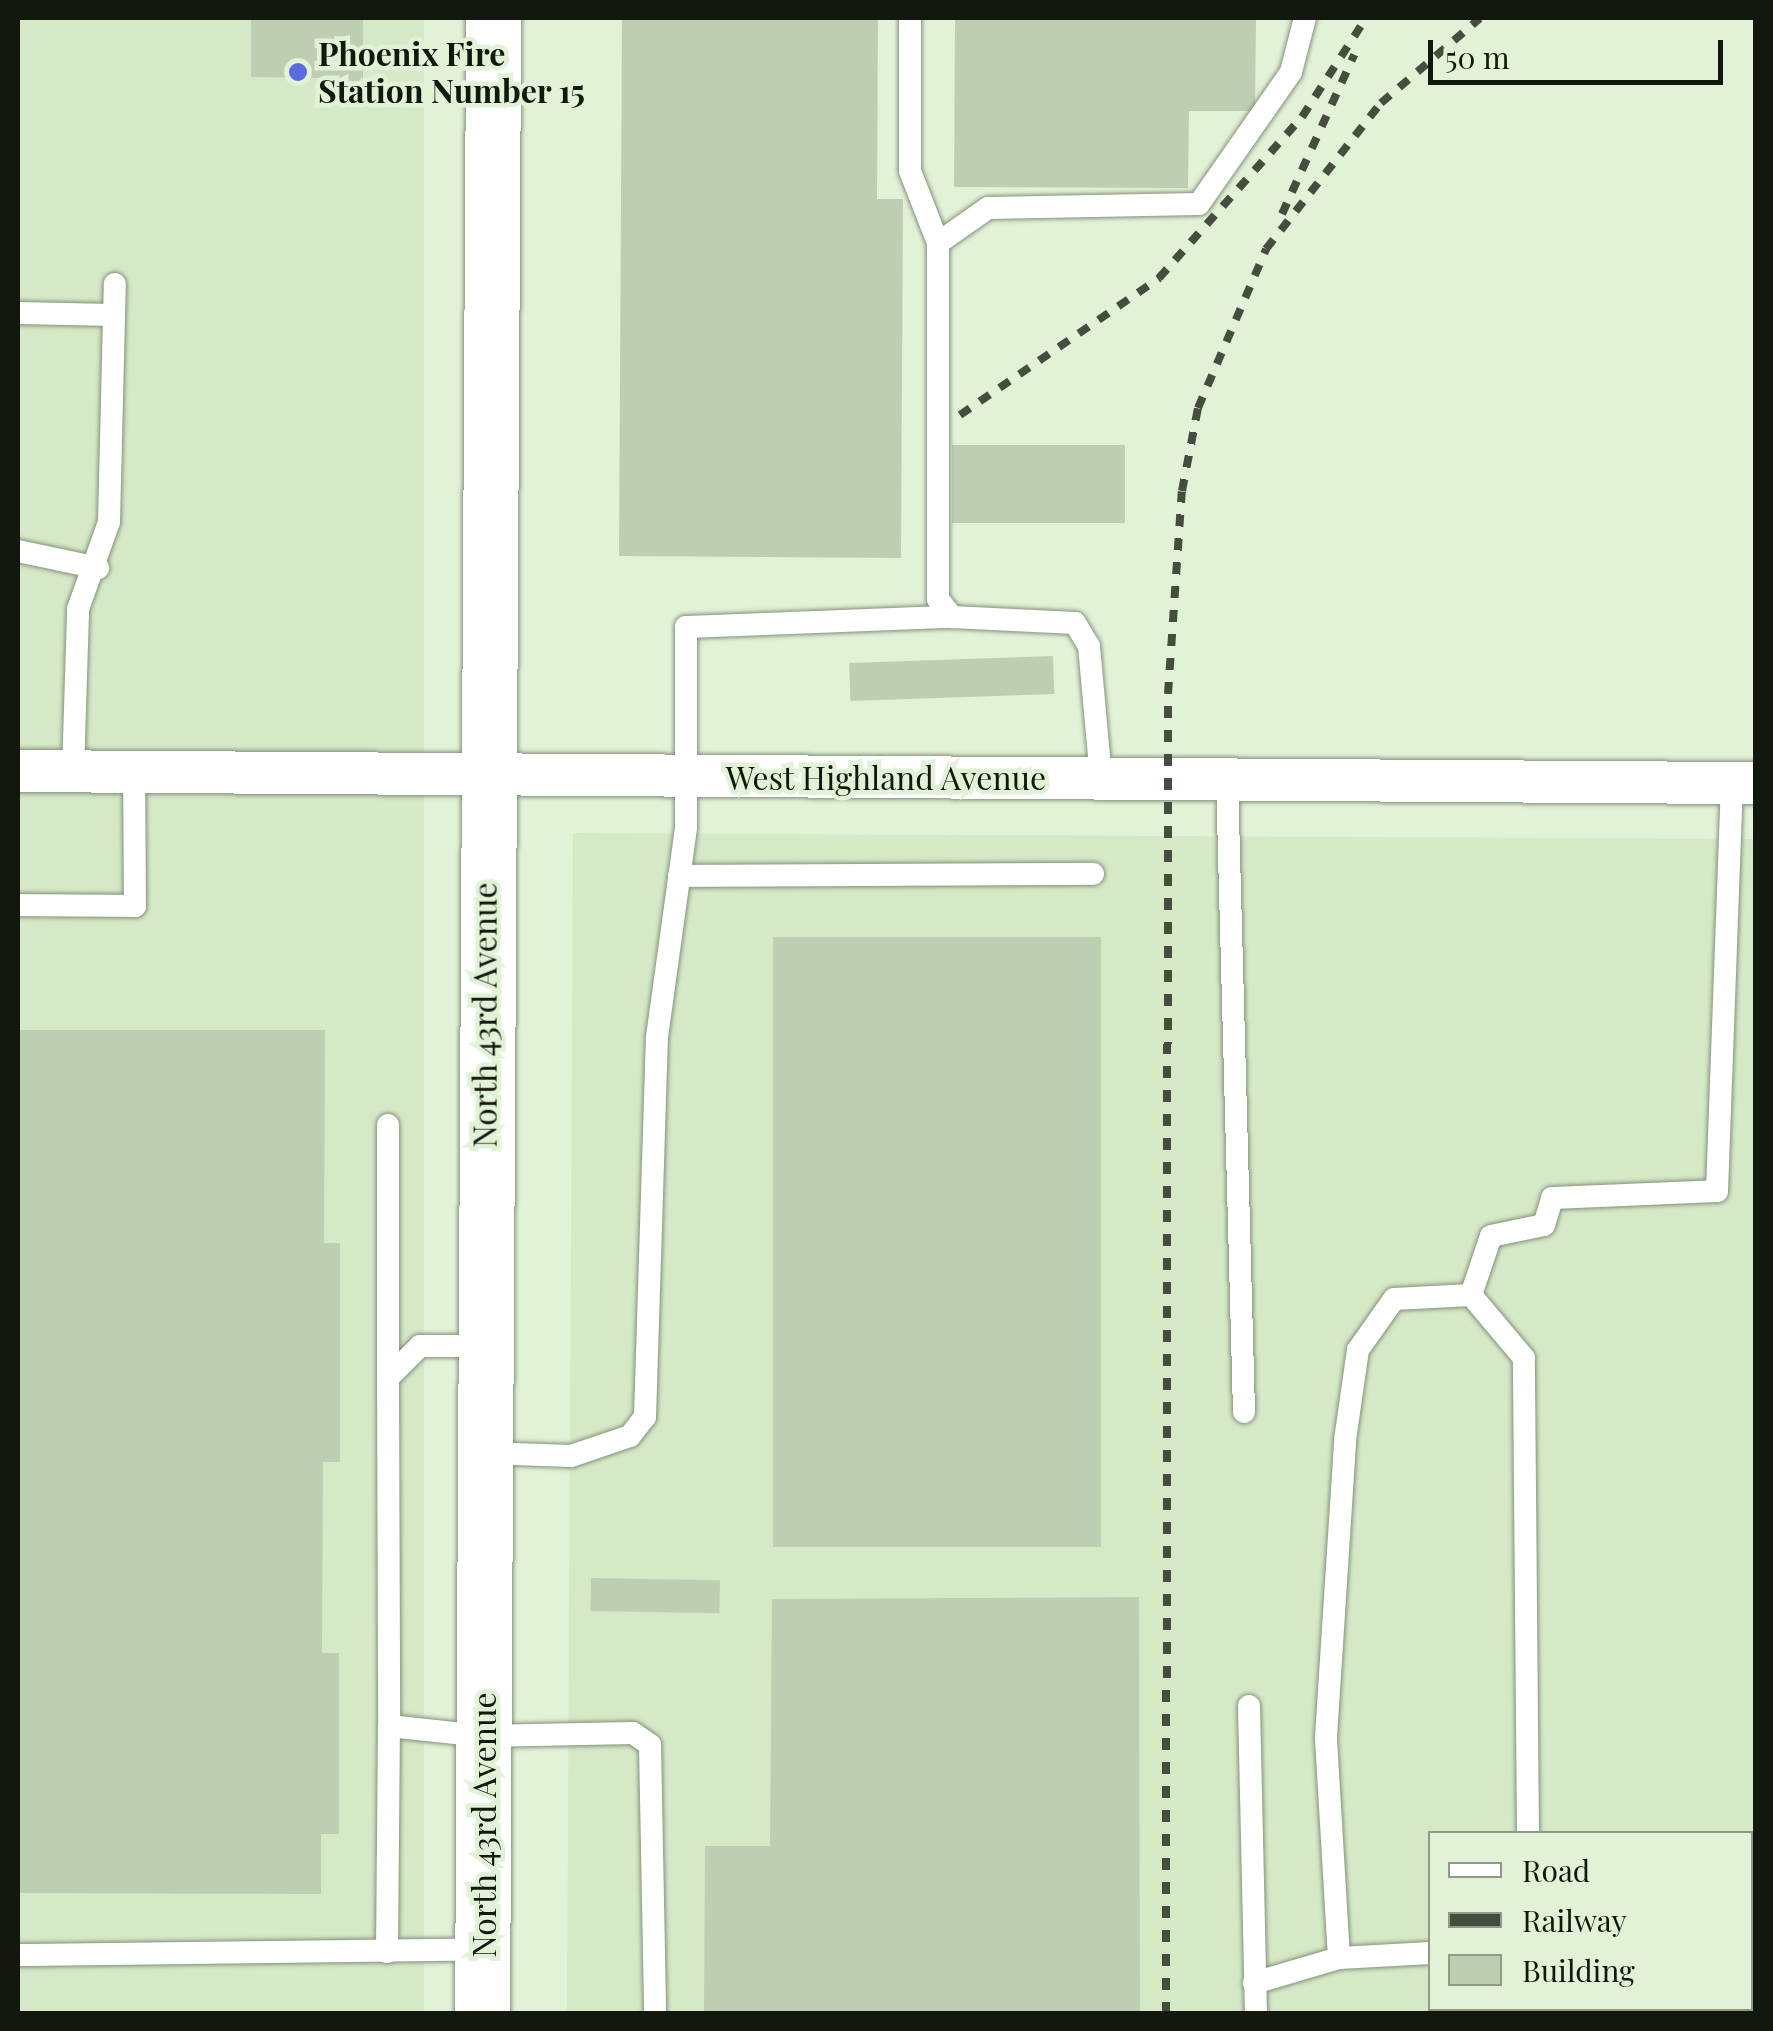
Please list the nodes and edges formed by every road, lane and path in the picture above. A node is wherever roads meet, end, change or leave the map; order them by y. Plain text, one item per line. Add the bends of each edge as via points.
1 (492, 18) edge
2 (910, 18) edge
3 (1305, 18) edge
4 (938, 243) junction
5 (115, 284) dead end
6 (18, 313) edge
7 (114, 315) junction
8 (18, 551) edge
9 (98, 568) junction
10 (952, 617) junction
11 (18, 771) edge
12 (73, 772) junction
13 (134, 772) junction
14 (484, 774) junction
15 (685, 776) junction
16 (1101, 779) junction
17 (1228, 779) junction
18 (1744, 783) edge
19 (1093, 874) dead end
20 (679, 876) junction
21 (18, 905) edge
22 (388, 1125) dead end
23 (1471, 1296) junction
24 (483, 1346) junction
25 (388, 1378) junction
26 (1244, 1412) dead end
27 (484, 1453) junction
28 (1249, 1706) dead end
29 (389, 1726) junction
30 (483, 1736) junction
31 (1528, 1831) edge
32 (482, 1948) junction
33 (387, 1952) junction
34 (1428, 1952) edge
35 (18, 1955) edge
36 (1339, 1958) junction
37 (1254, 1983) junction
38 (482, 2014) edge
39 (655, 2014) edge
40 (1256, 2014) edge

1 - 14 main road, North 43rd Avenue
2 - 4 lane via 910,170
3 - 4 lane via 1291,72 1199,204 988,208
4 - 10 lane via 938,599
5 - 7 lane
6 - 7 lane
7 - 9 lane via 109,522
8 - 9 lane
9 - 12 lane via 78,608
10 - 15 lane via 686,627
10 - 16 lane via 1074,623 1089,646
11 - 12 street, West Highland Avenue
12 - 13 street, West Highland Avenue
13 - 14 street, West Highland Avenue
13 - 21 lane via 135,906
14 - 15 street, West Highland Avenue
14 - 24 main road, North 43rd Avenue
15 - 16 street, West Highland Avenue
15 - 20 lane
16 - 17 street, West Highland Avenue
17 - 18 street, West Highland Avenue
17 - 26 lane
18 - 23 lane via 1717,1190 1552,1198 1544,1225 1490,1236
19 - 20 lane
20 - 27 lane via 658,1038 645,1417 630,1436 571,1456
22 - 25 lane
23 - 31 lane via 1524,1358
23 - 36 lane via 1394,1299 1358,1350 1345,1440 1326,1737
24 - 25 lane via 420,1346
24 - 27 main road, North 43rd Avenue
25 - 29 lane
27 - 30 main road, North 43rd Avenue
28 - 37 lane
29 - 30 lane
29 - 33 lane
30 - 32 main road, North 43rd Avenue
30 - 39 lane via 633,1734 650,1745
32 - 33 lane
32 - 38 main road, North 43rd Avenue
33 - 35 lane
34 - 36 lane
36 - 37 lane
37 - 40 lane

